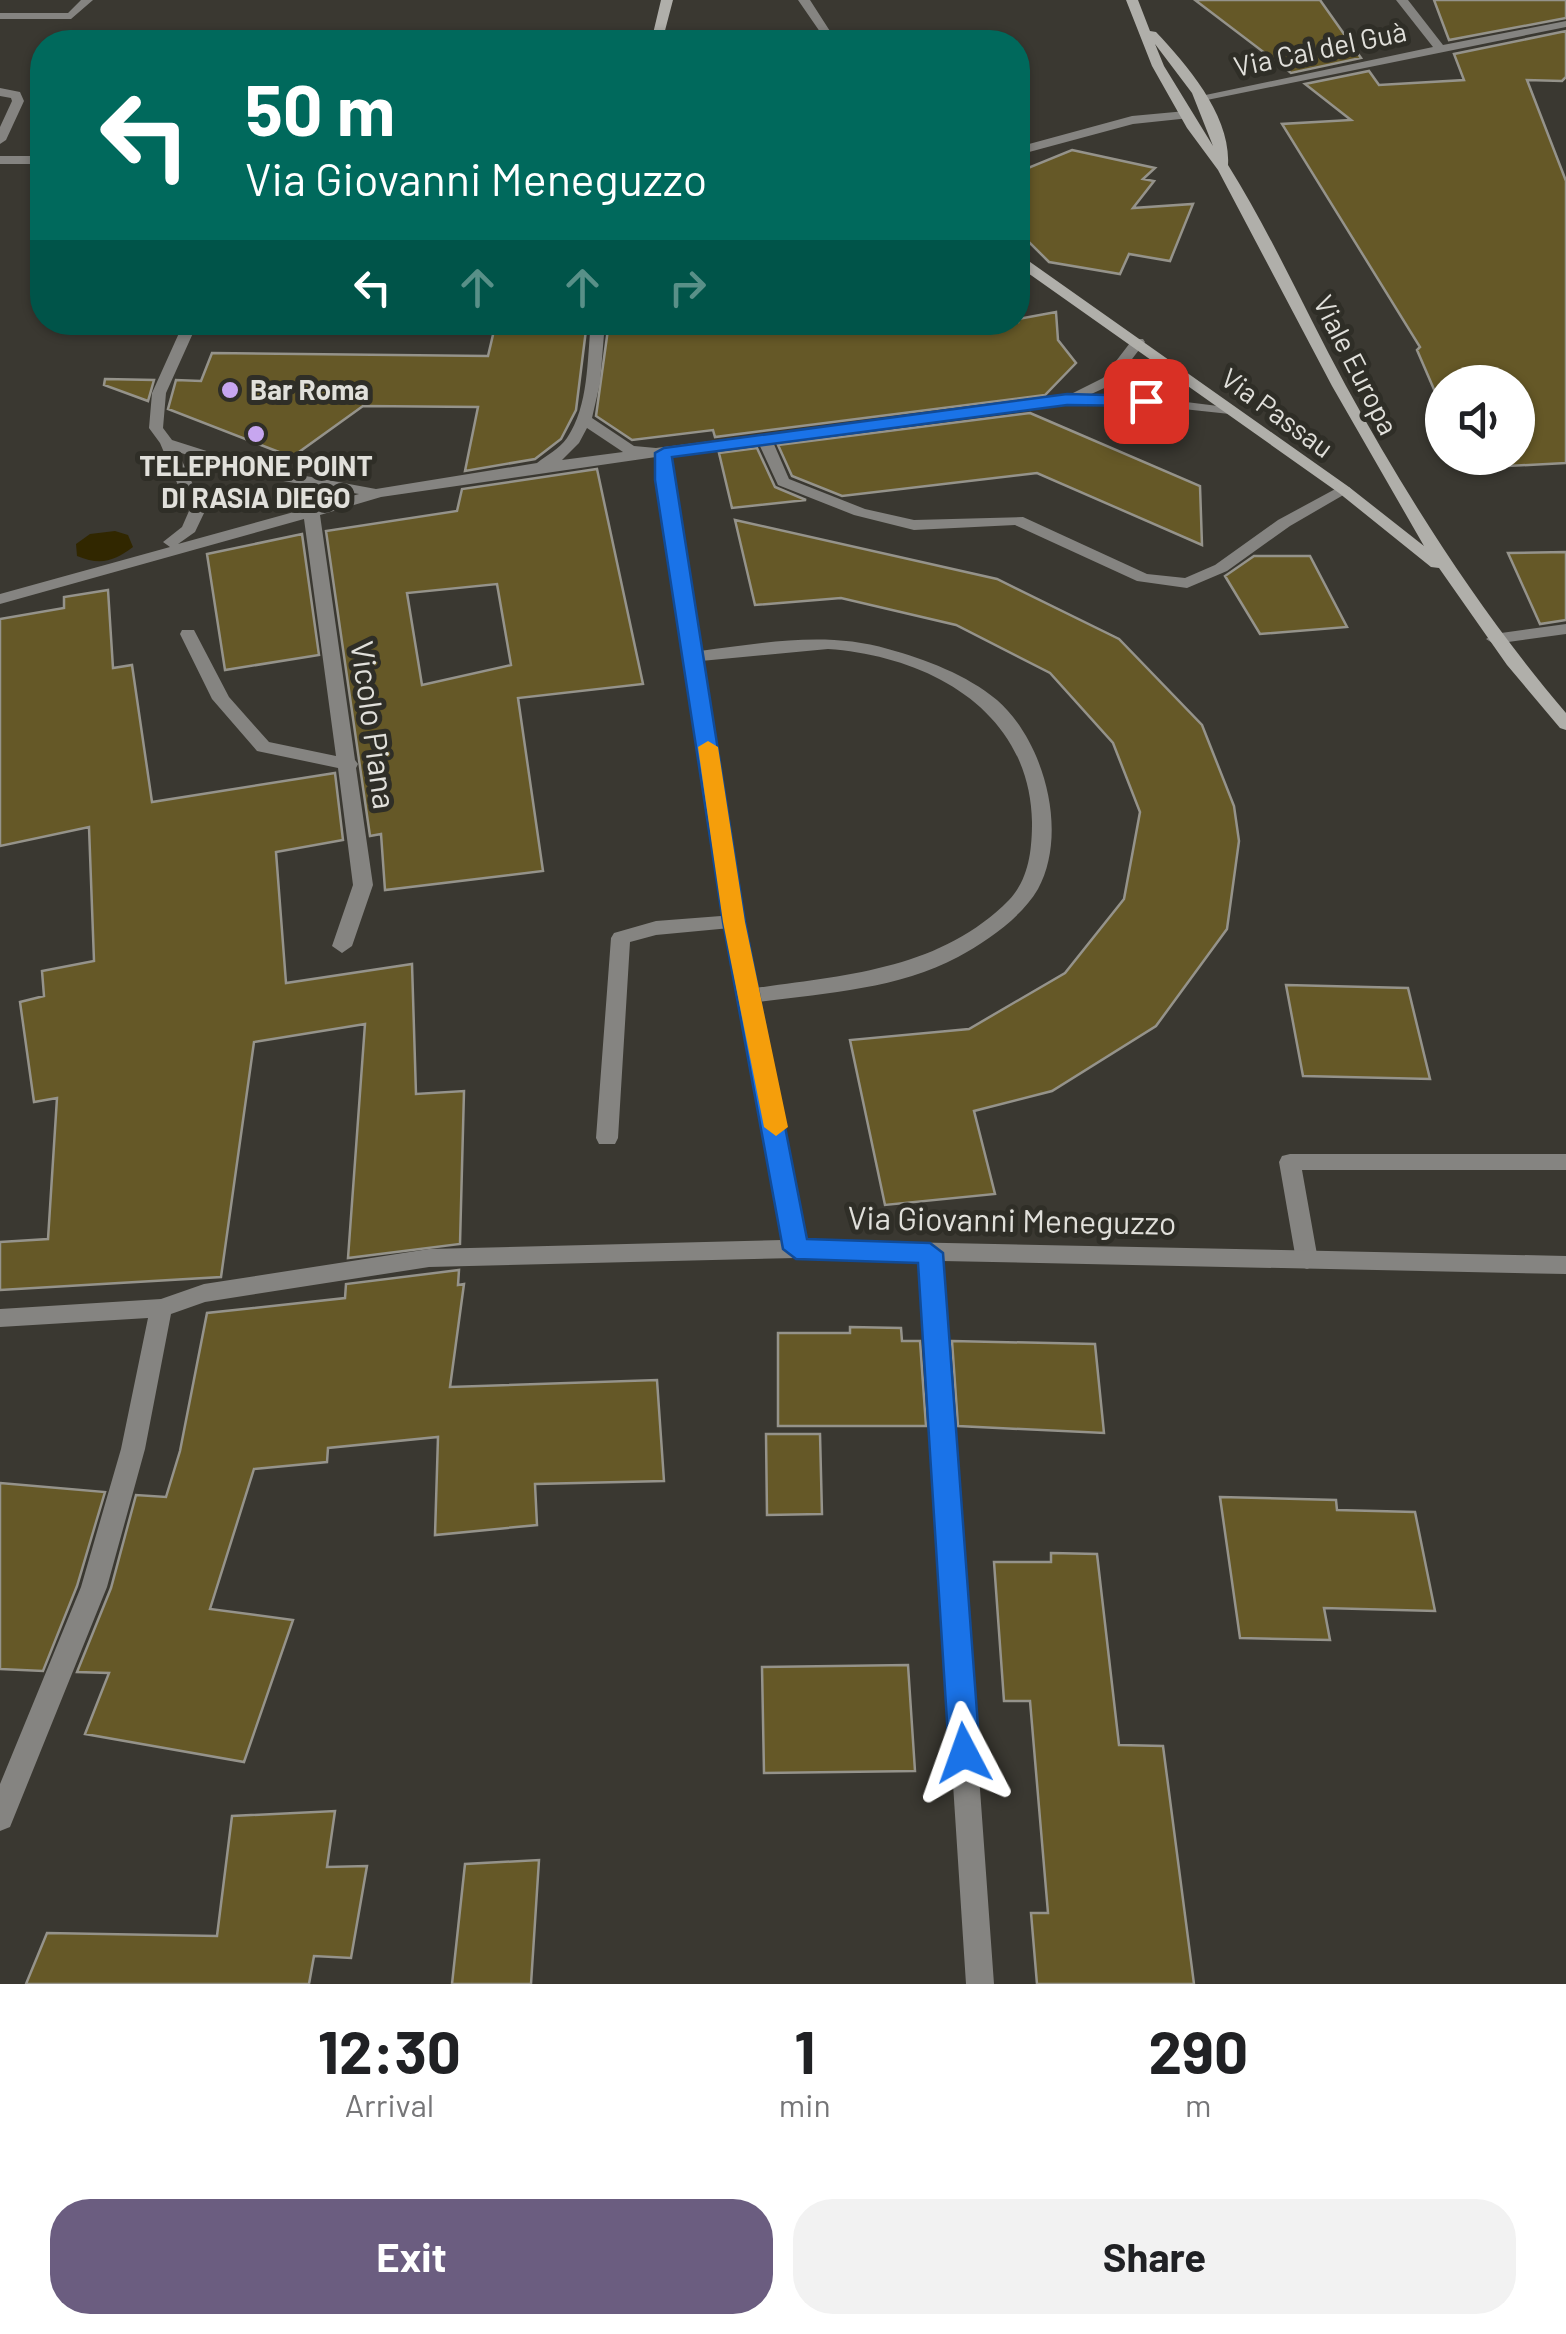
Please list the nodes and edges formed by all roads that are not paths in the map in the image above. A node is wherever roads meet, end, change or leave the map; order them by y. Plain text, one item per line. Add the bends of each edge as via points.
1 (88, 0) edge
2 (667, 0) edge
3 (804, 0) edge
4 (1132, 0) edge
5 (1402, 0) edge
6 (0, 16) edge
7 (1566, 24) edge
8 (1147, 29) junction
9 (659, 30) edge
10 (824, 30) edge
11 (1440, 49) junction
12 (0, 92) edge
13 (1202, 97) junction
14 (1186, 114) junction
15 (0, 140) edge
16 (1030, 149) edge
17 (0, 160) edge
18 (30, 160) edge
19 (1224, 169) junction
20 (1030, 268) edge
21 (185, 335) edge
22 (596, 335) edge
23 (1138, 342) junction
24 (1067, 400) junction
25 (1234, 412) junction
26 (586, 421) junction
27 (766, 442) junction
28 (167, 443) junction
29 (664, 453) junction
30 (533, 468) junction
31 (1344, 490) junction
32 (380, 493) junction
33 (311, 510) junction
34 (136, 558) junction
35 (1454, 578) junction
36 (0, 598) edge
37 (1566, 629) edge
38 (188, 634) dead end
39 (1494, 639) junction
40 (695, 657) junction
41 (1566, 724) edge
42 (349, 764) junction
43 (734, 922) junction
44 (342, 946) dead end
45 (750, 996) junction
46 (607, 1138) dead end
47 (1566, 1162) edge
48 (796, 1249) junction
49 (930, 1253) junction
50 (1308, 1260) junction
51 (1566, 1265) edge
52 (162, 1308) junction
53 (0, 1318) edge
54 (0, 1817) edge
55 (980, 1984) edge

1 - 6 street via 70,16
2 - 9 main road
3 - 10 street
4 - 8 main road, Viale Europa
5 - 11 street
7 - 11 street, Via Cal del Guà
8 - 13 main road, Viale Europa
8 - 14 main road, Viale Europa via 1158,66
11 - 13 street, Via Cal del Guà
12 - 15 street via 18,101
13 - 19 main road, Viale Europa via 1217,128
14 - 16 street via 1132,120
14 - 19 main road, Viale Europa
17 - 18 street
19 - 35 main road, Viale Europa via 1376,459
20 - 23 main road, Via Passau
21 - 28 street via 159,393 156,428
22 - 26 street
23 - 24 street via 1108,381
23 - 25 main road, Via Passau
24 - 25 street
24 - 27 street
25 - 31 main road, Via Passau
26 - 29 street via 630,450
26 - 30 street via 561,457
27 - 29 street
27 - 31 street via 783,482 860,512 914,525 1018,520 1143,578 1187,583
28 - 32 street via 254,471
28 - 34 street via 198,511 189,530
29 - 30 street
29 - 40 street
30 - 32 street
31 - 35 main road, Via Passau
32 - 33 street
33 - 34 street
33 - 42 street, Vicolo Piana
34 - 36 street
35 - 39 main road, Viale Europa
37 - 39 street
38 - 42 street via 222,699 263,747
39 - 41 main road, Viale Europa
40 - 43 street
40 - 45 street via 782,647 867,649 938,674 994,706 1031,762 1043,816 1031,885 993,924 940,959 860,980
42 - 44 street, Vicolo Piana via 362,884
43 - 45 street
43 - 46 street via 621,938
45 - 48 street
47 - 50 street via 1290,1162
48 - 49 street, Via Giovanni Meneguzzo
48 - 52 street, Via Giovanni Meneguzzo via 429,1258 204,1293
49 - 50 street, Via Giovanni Meneguzzo
49 - 55 street
50 - 51 street, Via Giovanni Meneguzzo
52 - 53 street, Via Giovanni Meneguzzo
52 - 54 street via 133,1449 94,1587

